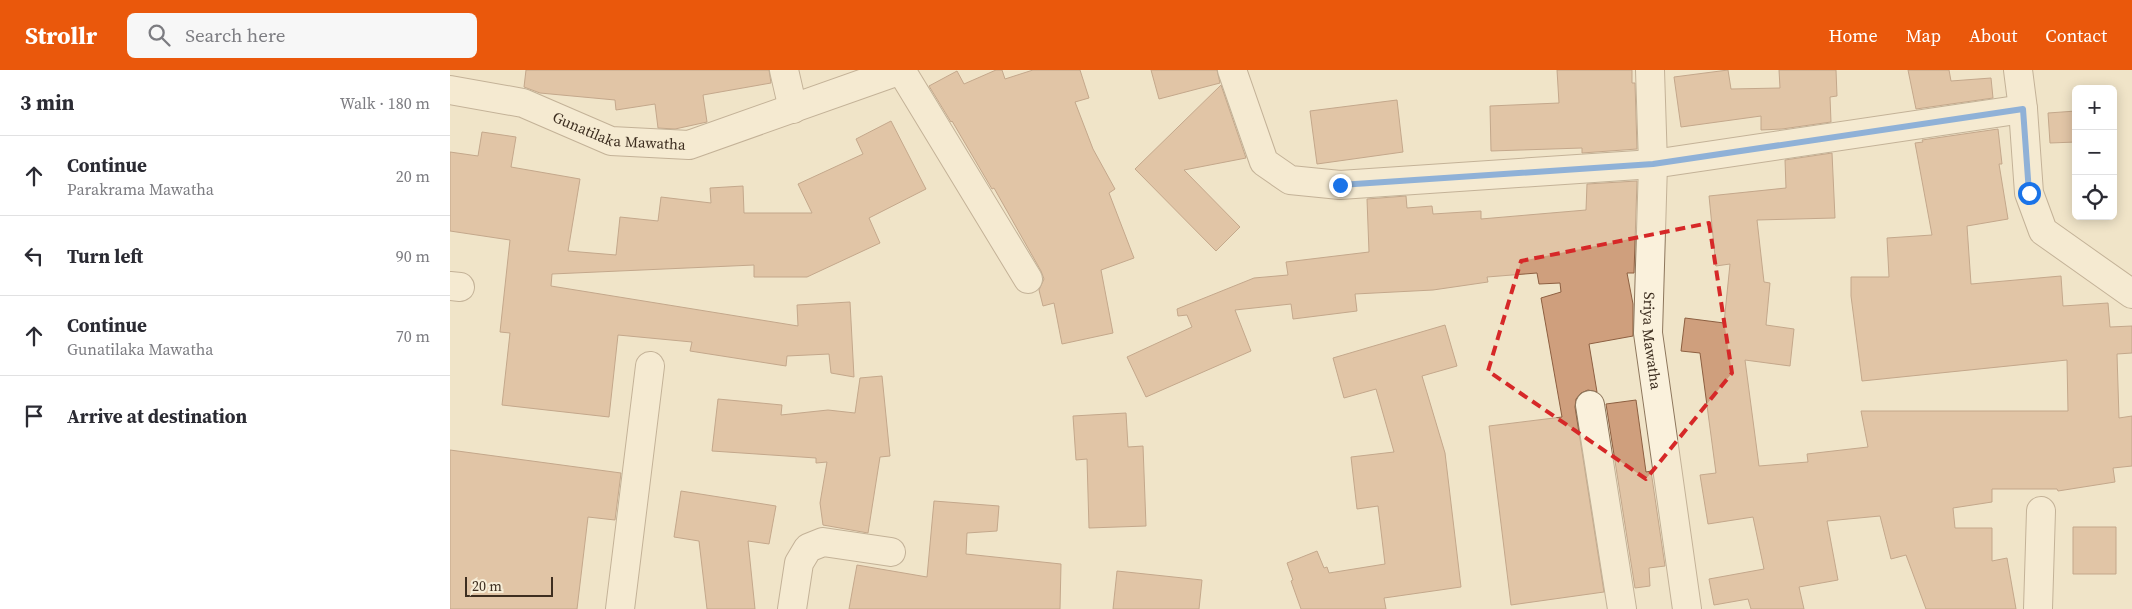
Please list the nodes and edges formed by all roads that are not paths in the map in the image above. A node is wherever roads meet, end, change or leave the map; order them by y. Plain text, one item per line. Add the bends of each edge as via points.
1 (784, 70) edge
2 (901, 70) edge
3 (1232, 70) edge
4 (1650, 70) edge
5 (2018, 70) edge
6 (450, 90) edge
7 (793, 109) junction
8 (2023, 109) junction
9 (1653, 164) junction
10 (1028, 279) dead end
11 (2132, 294) edge
12 (650, 366) dead end
13 (1590, 405) dead end
14 (2041, 511) dead end
15 (892, 552) dead end
16 (620, 609) edge
17 (792, 609) edge
18 (1622, 609) edge
19 (1687, 609) edge
20 (2038, 609) edge

1 - 7 street
2 - 7 street, Gunatilaka Mawatha
2 - 10 street
3 - 9 street via 1264,162 1290,180 1340,185
4 - 9 street, Sriya Mawatha
5 - 8 street
6 - 7 street, Gunatilaka Mawatha via 522,103 610,141 689,145
8 - 9 street
8 - 11 street via 2029,193 2043,231
9 - 19 street, Sriya Mawatha via 1648,333
12 - 16 street
13 - 18 street
14 - 20 street
15 - 17 street via 823,542 808,548 799,563

